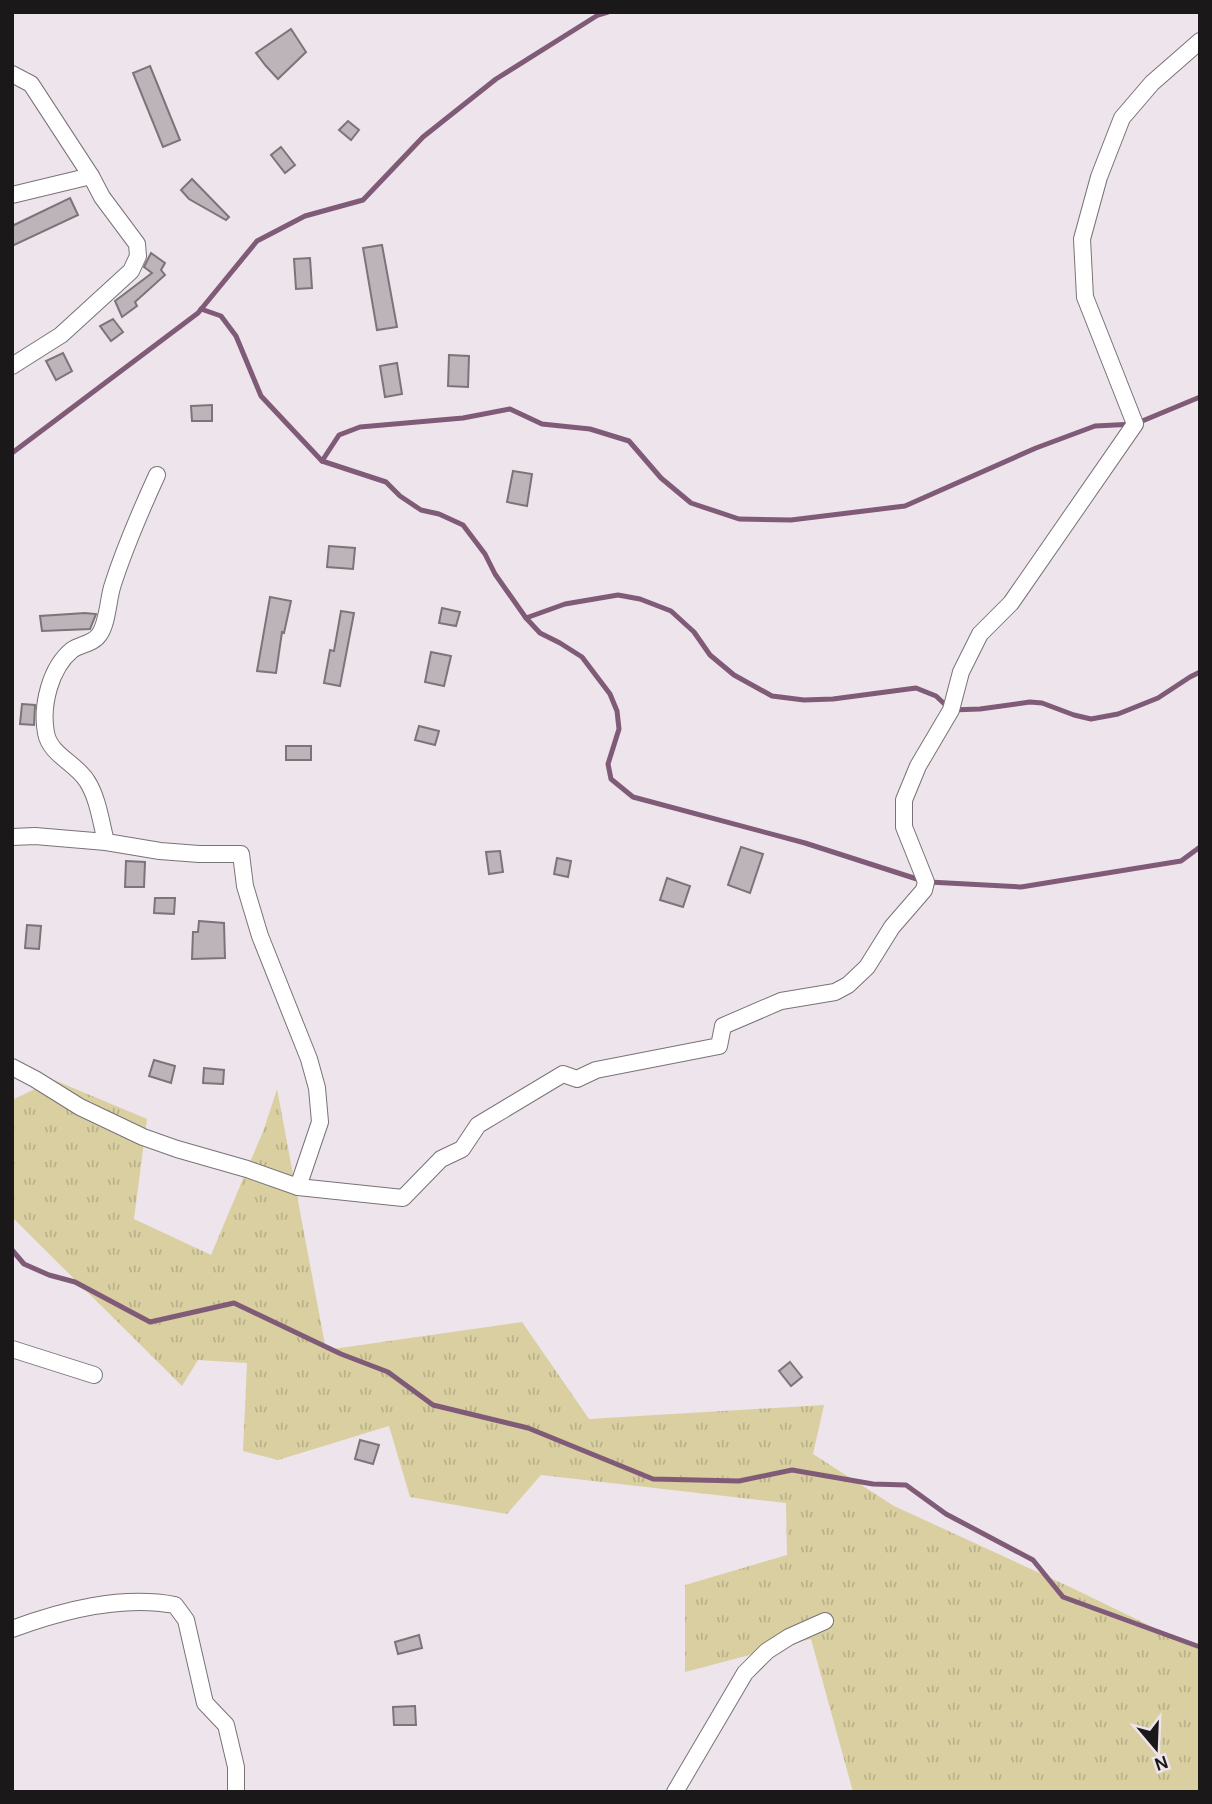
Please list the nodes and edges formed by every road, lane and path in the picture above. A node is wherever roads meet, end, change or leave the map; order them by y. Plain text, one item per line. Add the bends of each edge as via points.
1 (1200, 41) edge
2 (12, 74) edge
3 (91, 176) junction
4 (12, 195) edge
5 (12, 366) edge
6 (157, 475) dead end
7 (12, 837) edge
8 (106, 842) junction
9 (12, 1067) edge
10 (298, 1187) junction
11 (12, 1349) edge
12 (94, 1375) dead end
13 (825, 1621) dead end
14 (12, 1629) edge
15 (236, 1792) edge
16 (675, 1792) edge

1 - 10 street via 1152,83 1122,118 1082,239 1085,297 1135,424 1012,603 980,634 961,672 951,710 904,800 904,827 926,882 924,890 892,927 867,967 835,992 781,1001 723,1026 719,1046 596,1070 577,1079 562,1074 478,1125 462,1149 441,1159 403,1198
2 - 3 street via 31,84
3 - 4 street
3 - 5 street via 137,244 138,256 131,271 61,335
6 - 8 street via 112,585 99,636 64,657 46,701 50,745 87,781
7 - 8 street
8 - 10 street via 200,855 241,854 260,936 317,1088 320,1122
9 - 10 street via 143,1137
11 - 12 street
13 - 16 street via 767,1651 745,1673
14 - 15 street via 77,1609 155,1602 175,1605 186,1620 205,1703 226,1725 236,1767

